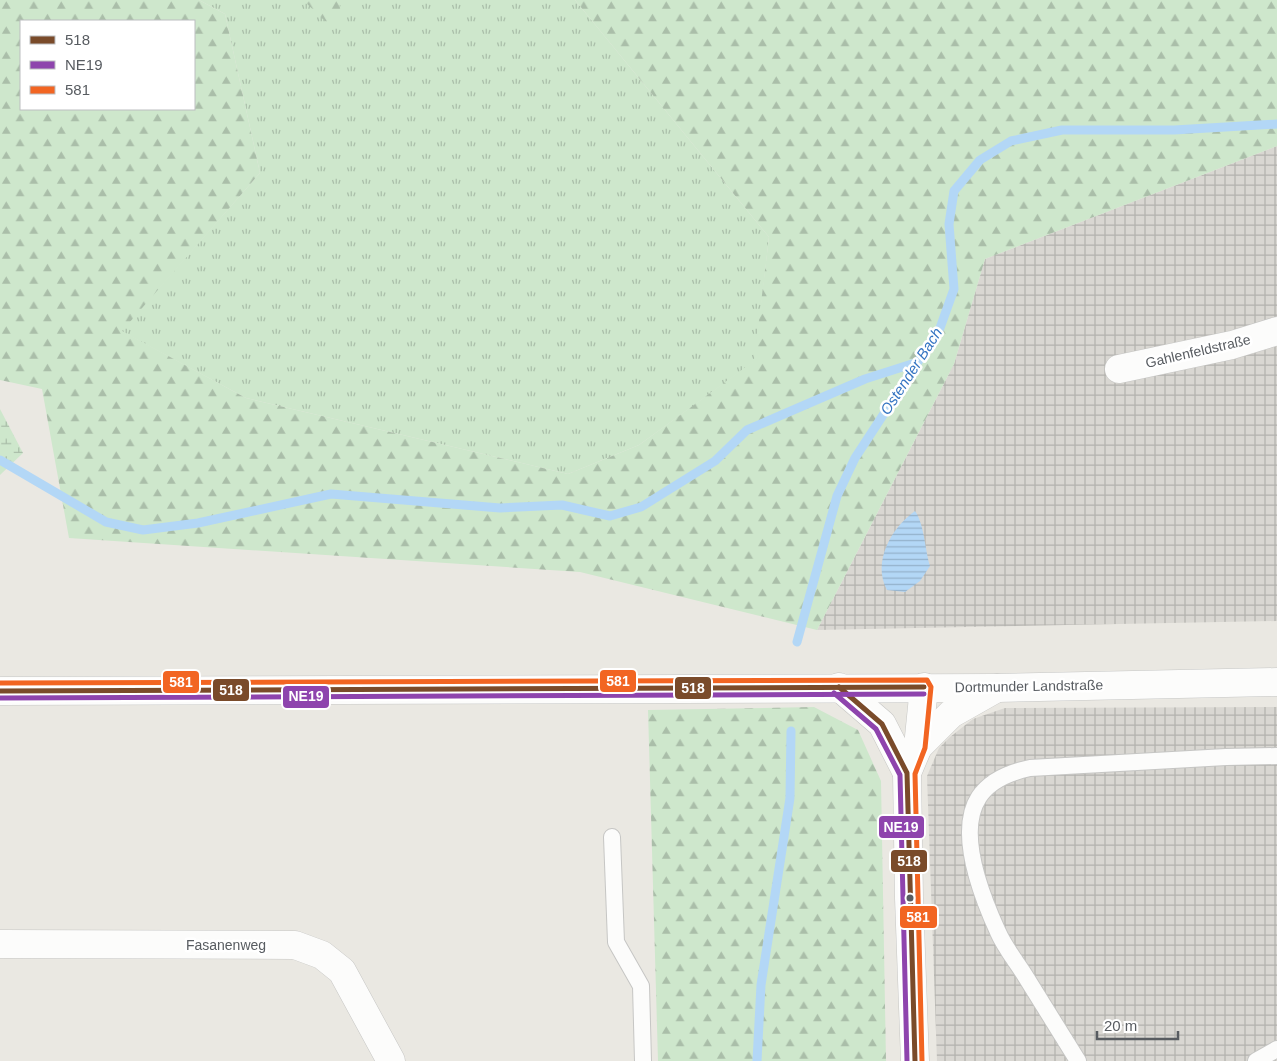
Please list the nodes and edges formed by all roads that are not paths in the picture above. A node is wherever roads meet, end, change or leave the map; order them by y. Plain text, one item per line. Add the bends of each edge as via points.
1 (1277, 331) edge
2 (1119, 369) dead end
3 (1277, 682) edge
4 (839, 687) junction
5 (924, 687) junction
6 (996, 688) junction
7 (0, 691) edge
8 (918, 747) junction
9 (1277, 756) edge
10 (907, 773) junction
11 (612, 836) dead end
12 (0, 944) edge
13 (1277, 1049) edge
14 (391, 1061) edge
15 (643, 1061) edge
16 (915, 1061) edge
17 (1078, 1061) edge
18 (1256, 1061) edge

1 - 2 main road, Gahlenfeldstraße via 1232,345
3 - 6 main road, Dortmunder Landstraße
4 - 5 main road, Dortmunder Landstraße
4 - 7 main road, Dortmunder Landstraße
4 - 10 main road via 882,724
5 - 6 main road, Dortmunder Landstraße
5 - 8 main road
6 - 8 main road via 951,714
8 - 10 main road
9 - 17 lane via 1030,768 997,779 979,797 971,818 971,851 977,878 998,933
10 - 16 main road
11 - 15 lane via 616,942 641,986
12 - 14 main road, Fasanenweg via 295,946 322,955 342,972
13 - 18 lane

